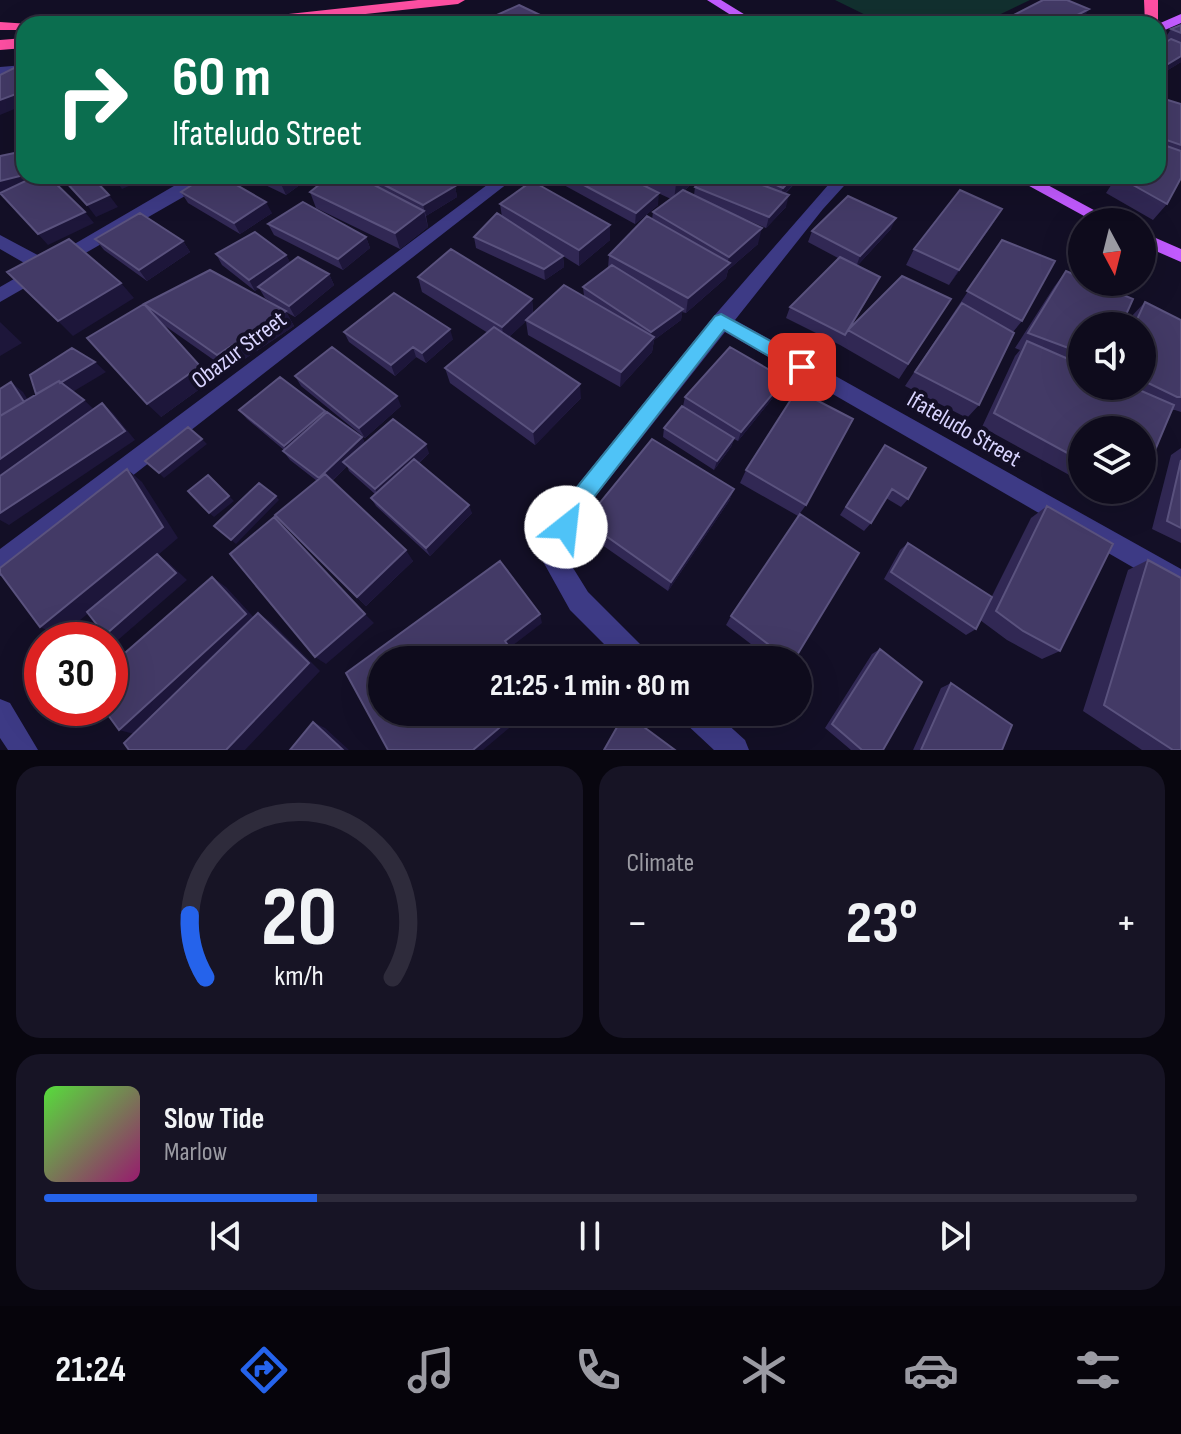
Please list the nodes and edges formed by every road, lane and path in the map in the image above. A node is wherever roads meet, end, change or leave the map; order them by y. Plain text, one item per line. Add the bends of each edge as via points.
1 (458, 0) edge
2 (713, 0) edge
3 (307, 16) edge
4 (740, 16) edge
5 (190, 184) edge
6 (499, 184) edge
7 (837, 184) edge
8 (1034, 184) edge
9 (1053, 184) edge
10 (1079, 208) edge
11 (1081, 208) edge
12 (0, 241) edge
13 (1156, 244) edge
14 (1181, 256) edge
15 (46, 268) junction
16 (0, 295) edge
17 (721, 321) junction
18 (0, 564) edge
19 (1181, 583) edge
20 (624, 646) edge
21 (0, 713) edge
22 (709, 726) edge
23 (24, 750) edge
24 (735, 750) edge

1 - 3 highway
2 - 4 main road
5 - 15 street
6 - 18 street, Obazur Street
7 - 17 street
8 - 10 main road
9 - 11 main road
12 - 15 street
13 - 14 main road
15 - 16 street
17 - 19 street, Ifateludo Street
17 - 20 street via 580,499 552,556 579,601
21 - 23 street
22 - 24 street

